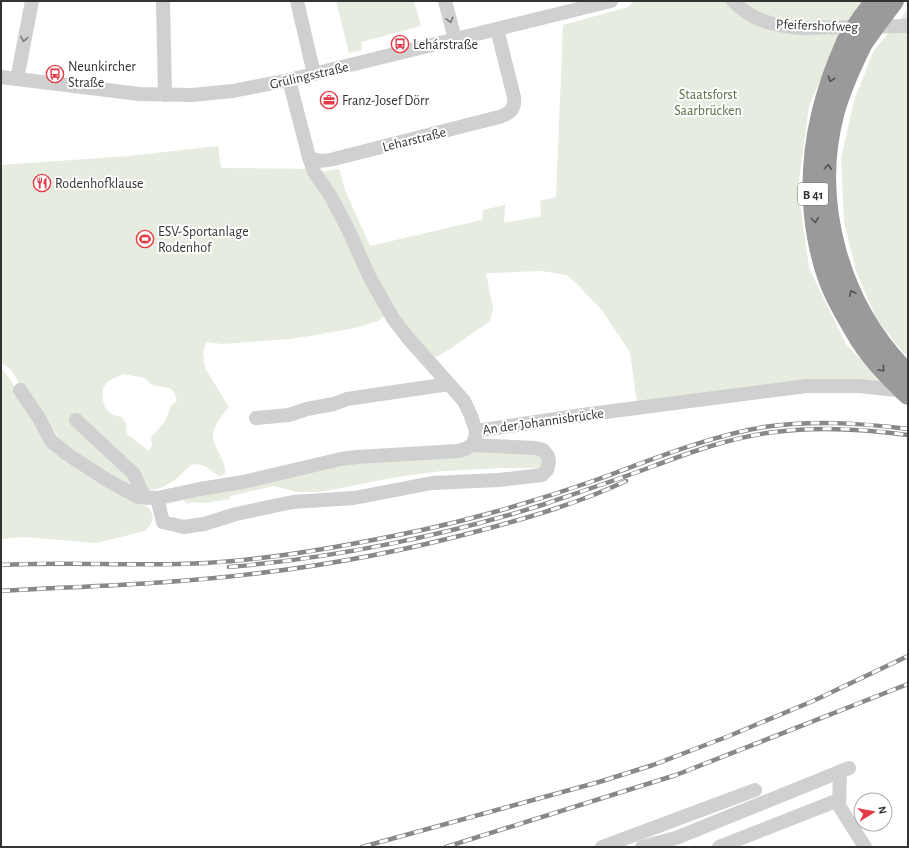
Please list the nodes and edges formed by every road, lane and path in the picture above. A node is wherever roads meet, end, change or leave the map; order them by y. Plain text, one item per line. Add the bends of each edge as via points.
1 (32, 1) edge
2 (163, 1) edge
3 (297, 1) edge
4 (445, 1) edge
5 (611, 1) edge
6 (734, 1) edge
7 (875, 1) edge
8 (894, 1) edge
9 (580, 5) edge
10 (908, 26) edge
11 (497, 29) junction
12 (455, 39) junction
13 (855, 43) junction
14 (314, 74) junction
15 (1, 77) edge
16 (16, 79) junction
17 (289, 80) junction
18 (165, 95) junction
19 (309, 157) junction
20 (865, 334) junction
21 (908, 374) edge
22 (449, 384) junction
23 (20, 390) dead end
24 (908, 391) edge
25 (908, 395) edge
26 (256, 418) dead end
27 (76, 420) dead end
28 (476, 431) junction
29 (472, 445) junction
30 (152, 498) junction
31 (755, 790) dead end
32 (839, 805) junction
33 (602, 847) edge
34 (642, 847) edge
35 (720, 847) edge
36 (865, 847) edge

1 -> 16 street
2 - 18 street
3 - 14 street
4 -> 12 street
5 - 9 street, Grülingsstraße
6 - 10 street, Pfeifershofweg via 757,19 771,24 801,28
7 - 13 highway, B 41, bridge via 862,18
8 - 13 highway, B 41, bridge via 878,22
9 - 11 street, Grülingsstraße
11 - 12 street, Grülingsstraße
11 - 19 street, Leharstraße via 515,102 511,111 495,118 334,159 317,161
12 - 14 street, Grülingsstraße
13 - 20 highway, B 41 via 836,65 823,104 815,141 812,180 814,220 820,254 844,312
14 - 17 street, Grülingsstraße
15 - 16 street, Grülingsstraße
16 - 18 street, Grülingsstraße
17 - 18 street, Grülingsstraße via 233,92
17 - 19 street
19 - 22 street, An der Johannisbrücke via 314,172 330,195 370,278 394,320
20 - 21 highway, B 41 via 878,340
20 -> 25 highway, B 41, bridge via 866,349 887,375
22 - 26 street via 347,398 334,404 289,415
22 - 28 street, An der Johannisbrücke via 464,401
23 - 30 street via 51,441 107,480 138,497
24 - 28 street, An der Johannisbrücke via 859,386 807,386
27 - 30 street via 134,474 141,491
28 - 29 street
29 - 30 street via 458,451 357,456 243,482
29 - 30 street via 543,450 548,456 547,470 542,475 432,483 354,498 293,502 184,527 163,522
31 - 33 street
32 - 34 street via 845,770 676,838
32 - 35 street via 836,801
32 - 36 street

